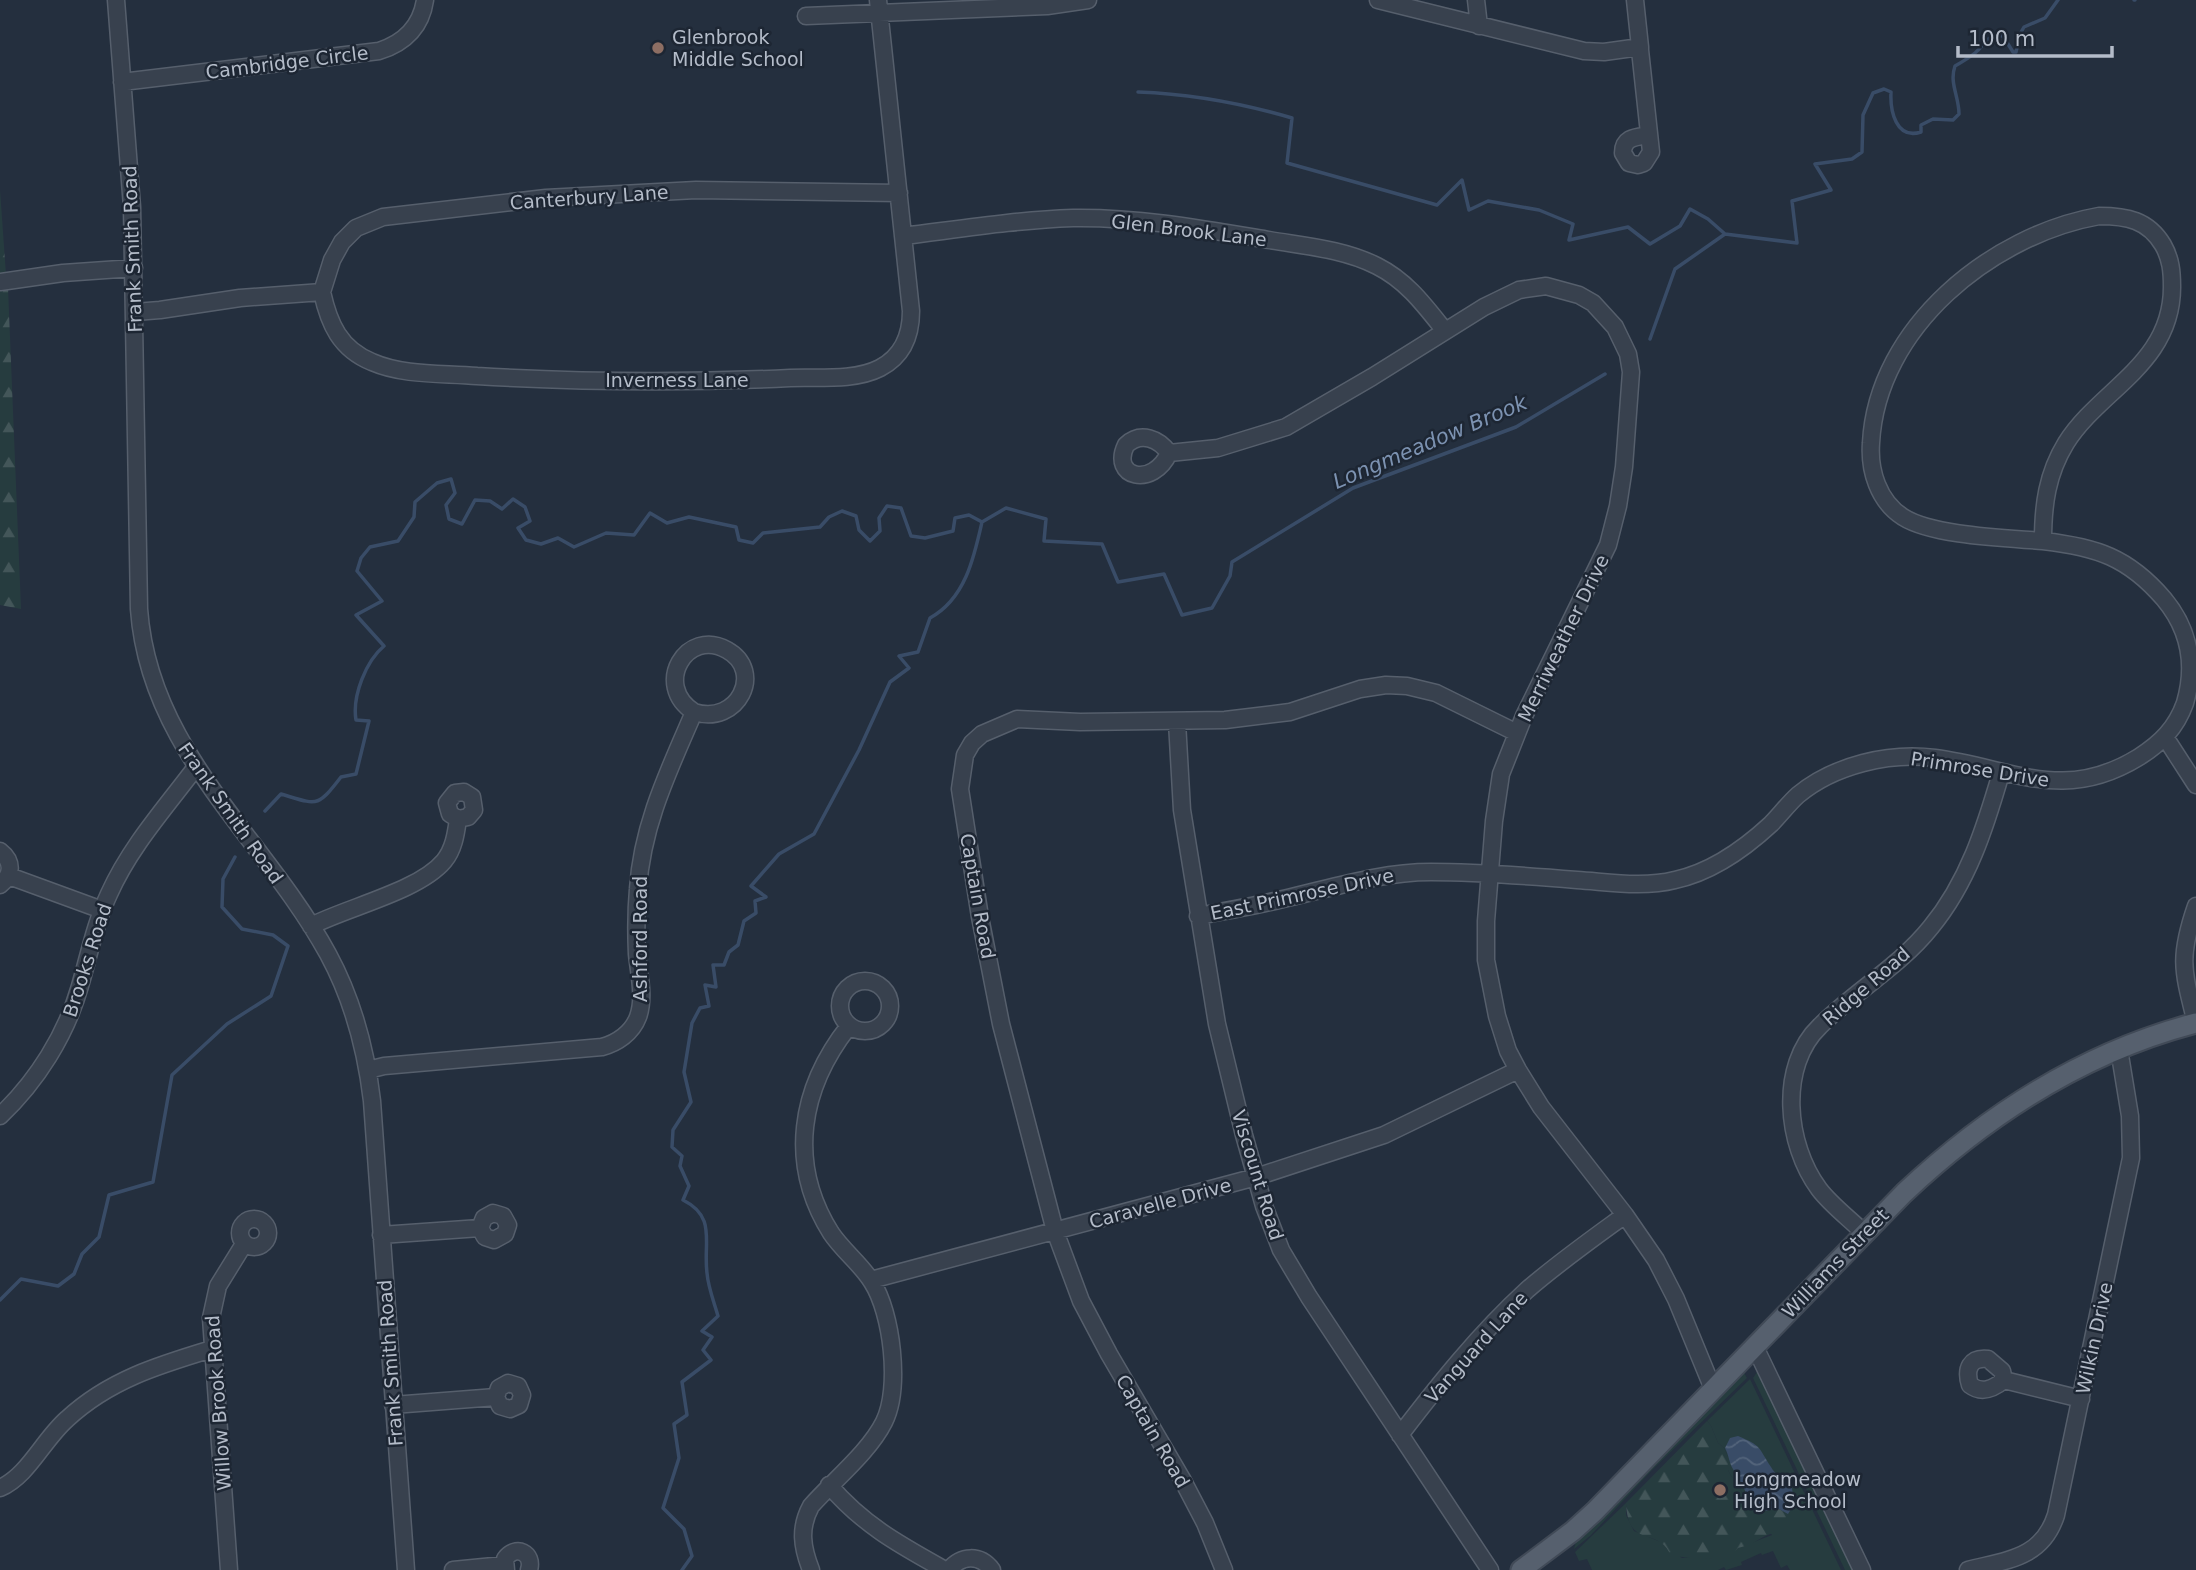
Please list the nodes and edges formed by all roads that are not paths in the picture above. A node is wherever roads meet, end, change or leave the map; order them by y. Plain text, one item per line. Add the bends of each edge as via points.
1 (116, 0) edge
2 (425, 0) edge
3 (1088, 0) edge
4 (1378, 0) edge
5 (1476, 0) edge
6 (1635, 0) edge
7 (878, 7) edge
8 (807, 16) dead end
9 (1479, 26) junction
10 (1640, 47) junction
11 (122, 82) junction
12 (1649, 135) dead end
13 (899, 193) junction
14 (904, 236) junction
15 (134, 268) junction
16 (0, 282) edge
17 (322, 292) junction
18 (135, 312) junction
19 (1446, 331) junction
20 (1170, 453) dead end
21 (2043, 541) junction
22 (694, 712) junction
23 (1177, 722) junction
24 (1517, 733) junction
25 (2165, 737) junction
26 (196, 767) junction
27 (2001, 773) junction
28 (2196, 785) edge
29 (458, 819) dead end
30 (0, 851) edge
31 (1489, 875) junction
32 (4, 880) edge
33 (2196, 906) edge
34 (102, 910) junction
35 (1198, 916) junction
36 (311, 926) junction
37 (2196, 1023) edge
38 (849, 1026) dead end
39 (2119, 1049) junction
40 (368, 1070) junction
41 (1518, 1070) junction
42 (0, 1116) edge
43 (1256, 1177) junction
44 (1625, 1215) junction
45 (481, 1228) dead end
46 (1055, 1231) junction
47 (1864, 1233) junction
48 (381, 1235) junction
49 (244, 1244) dead end
50 (871, 1280) junction
51 (1755, 1347) junction
52 (212, 1349) junction
53 (2004, 1380) dead end
54 (1713, 1389) junction
55 (496, 1397) dead end
56 (2081, 1399) junction
57 (393, 1405) junction
58 (1400, 1435) junction
59 (830, 1485) junction
60 (0, 1488) edge
61 (505, 1568) edge
62 (229, 1570) edge
63 (406, 1570) edge
64 (453, 1570) edge
65 (529, 1570) edge
66 (811, 1570) edge
67 (947, 1570) edge
68 (992, 1570) edge
69 (1224, 1570) edge
70 (1490, 1570) edge
71 (1521, 1570) edge
72 (1862, 1570) edge
73 (1968, 1570) edge

1 - 11 street, Frank Smith Road
2 - 11 street, Cambridge Circle via 412,31 396,45 379,51
3 - 7 street via 1048,6
4 - 9 street
5 - 9 street
6 - 10 street
7 - 8 street
7 - 13 street, Inverness Lane
9 - 10 street via 1584,51
10 - 12 street
11 - 15 street, Frank Smith Road
13 - 14 street, Inverness Lane
13 - 17 street, Canterbury Lane via 696,190 546,198 383,217 356,228 342,242
14 - 17 street, Inverness Lane via 909,335 887,364 848,375 645,382 400,370 374,363 345,345 330,322
14 - 19 street, Glen Brook Lane via 1006,223 1091,219 1184,226 1331,251 1367,261 1393,275
15 - 16 street
15 - 18 street, Frank Smith Road
17 - 18 street
18 - 26 street, Frank Smith Road via 140,627 160,700
19 - 20 street, Merriweather Drive via 1286,427 1238,443
19 - 24 street, Merriweather Drive via 1507,295 1552,287 1580,295 1601,310 1622,338 1630,363 1624,467 1608,545
21 - 21 street, Primrose Drive via 1936,528 1901,516 1889,505 1872,471 1871,431 1876,408 1912,332 1968,276 2009,248 2067,224 2099,216 2133,219 2150,229 2166,250 2170,305 2144,361 2080,424 2057,460 2046,491
21 - 25 street, Primrose Drive via 2093,548 2118,558 2146,580 2181,623 2191,657 2191,678 2182,710
22 - 22 street via 721,713 741,696 743,670 727,649 699,646 678,664 676,691
22 - 40 street, Ashford Road via 665,777 644,842 637,910 641,1008 629,1032 602,1047
23 - 24 street, Captain Road via 1290,712 1386,685 1436,693
23 - 35 street, Viscount Road via 1182,810
23 - 46 street, Captain Road via 1017,719 976,738 963,763 962,807 1001,1024
24 - 31 street, Merriweather Drive via 1499,785
25 - 27 street, Primrose Drive via 2123,766 2085,779 2044,781
25 - 28 street
26 - 34 street, Brooks Road via 128,859
26 - 36 street, Frank Smith Road
27 - 31 street, Primrose Drive via 1923,757 1883,759 1845,768 1798,795 1742,849 1678,880 1626,884
27 - 47 street, Ridge Road via 1981,840 1937,920 1819,1027 1806,1045 1794,1077 1794,1129 1808,1171 1820,1191
29 - 36 street via 450,852 426,876
30 - 32 street via 10,863
31 - 35 street, East Primrose Drive via 1391,874
31 - 41 street, Merriweather Drive via 1486,941 1490,986
32 - 34 street
33 - 37 street via 2184,942 2183,964
34 - 42 street, Brooks Road via 65,1028 30,1083
35 - 43 street, Viscount Road via 1217,1024
36 - 40 street, Frank Smith Road via 347,995
37 - 39 main road, Williams Street
38 - 50 street via 813,1086 804,1151 820,1214
39 - 47 main road, Williams Street via 2047,1084 1986,1122 1933,1165
39 - 56 street, Wilkin Drive via 2130,1116 2131,1158
40 - 48 street, Frank Smith Road
41 - 43 street, Caravelle Drive via 1384,1135
41 - 44 street, Merriweather Drive
43 - 46 street, Caravelle Drive
43 - 58 street, Viscount Road via 1269,1221 1290,1266
44 - 54 street, Merriweather Drive via 1667,1279
44 - 58 street, Vanguard Lane via 1509,1307 1449,1372
45 - 48 street
46 - 50 street, Caravelle Drive
46 - 69 street, Captain Road via 1081,1301 1182,1479
47 - 51 main road, Williams Street
48 - 57 street, Frank Smith Road
49 - 52 street, Willow Brook Road via 215,1292
50 - 59 street via 890,1337 891,1402 871,1442
51 - 54 main road, Williams Street
51 - 72 street
52 - 60 street via 144,1370 99,1394 58,1427 22,1474
52 - 62 street, Willow Brook Road
53 - 56 street
54 - 71 main road, Williams Street via 1595,1511
55 - 57 street
56 - 73 street, Wilkin Drive via 2048,1535 2026,1555
57 - 63 street, Frank Smith Road
58 - 70 street, Viscount Road
59 - 66 street via 811,1506 803,1525 803,1547
59 - 67 street via 870,1526
61 - 64 street
61 - 65 street via 509,1553 519,1551 530,1559
67 - 68 street via 972,1558

